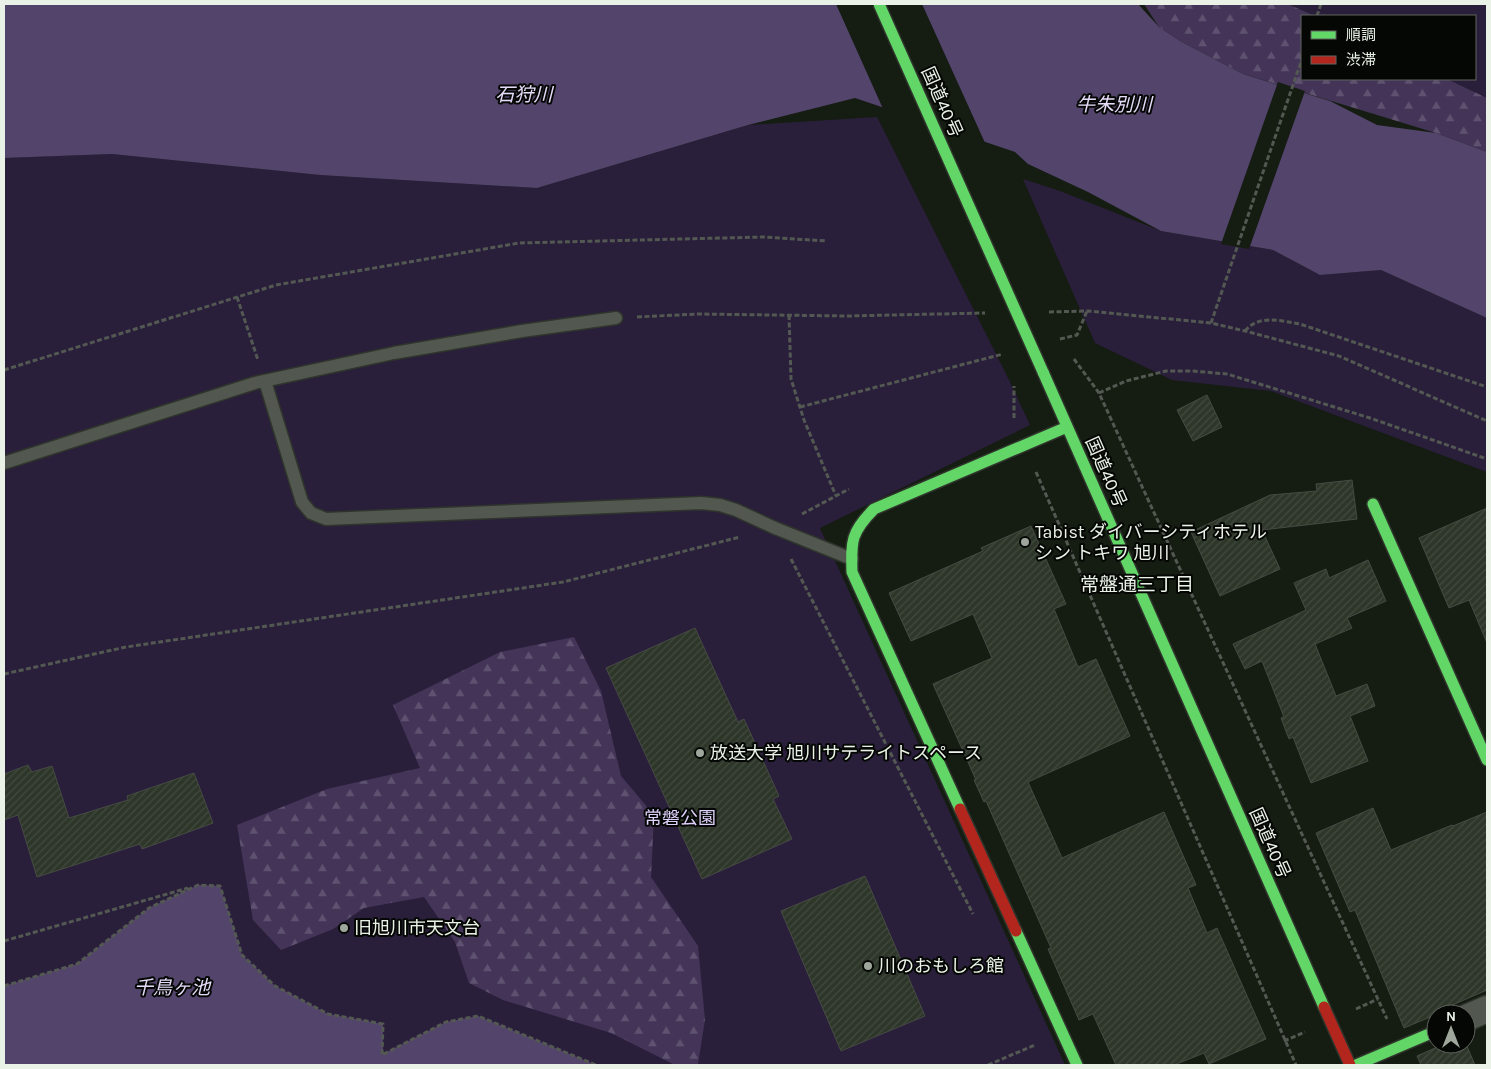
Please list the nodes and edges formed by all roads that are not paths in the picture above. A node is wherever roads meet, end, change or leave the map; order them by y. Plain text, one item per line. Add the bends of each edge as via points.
1 (879, 4) edge
2 (616, 318) road end
3 (265, 381) junction
4 (1067, 427) junction
5 (4, 463) edge
6 (1372, 504) dead end
7 (852, 559) junction
8 (1487, 760) edge
9 (1426, 1035) edge
10 (1076, 1065) edge
11 (1350, 1065) edge
12 (1356, 1065) edge

1 - 4 main road, 国道40号, bridge
2 - 3 lane via 394,352
3 - 5 lane
3 - 7 lane via 302,502 311,514 326,519 701,503 736,510
4 - 7 main road via 874,509 860,522 851,541
4 - 11 main road, 国道40号
6 - 8 main road
7 - 10 main road via 852,572
9 - 12 main road

